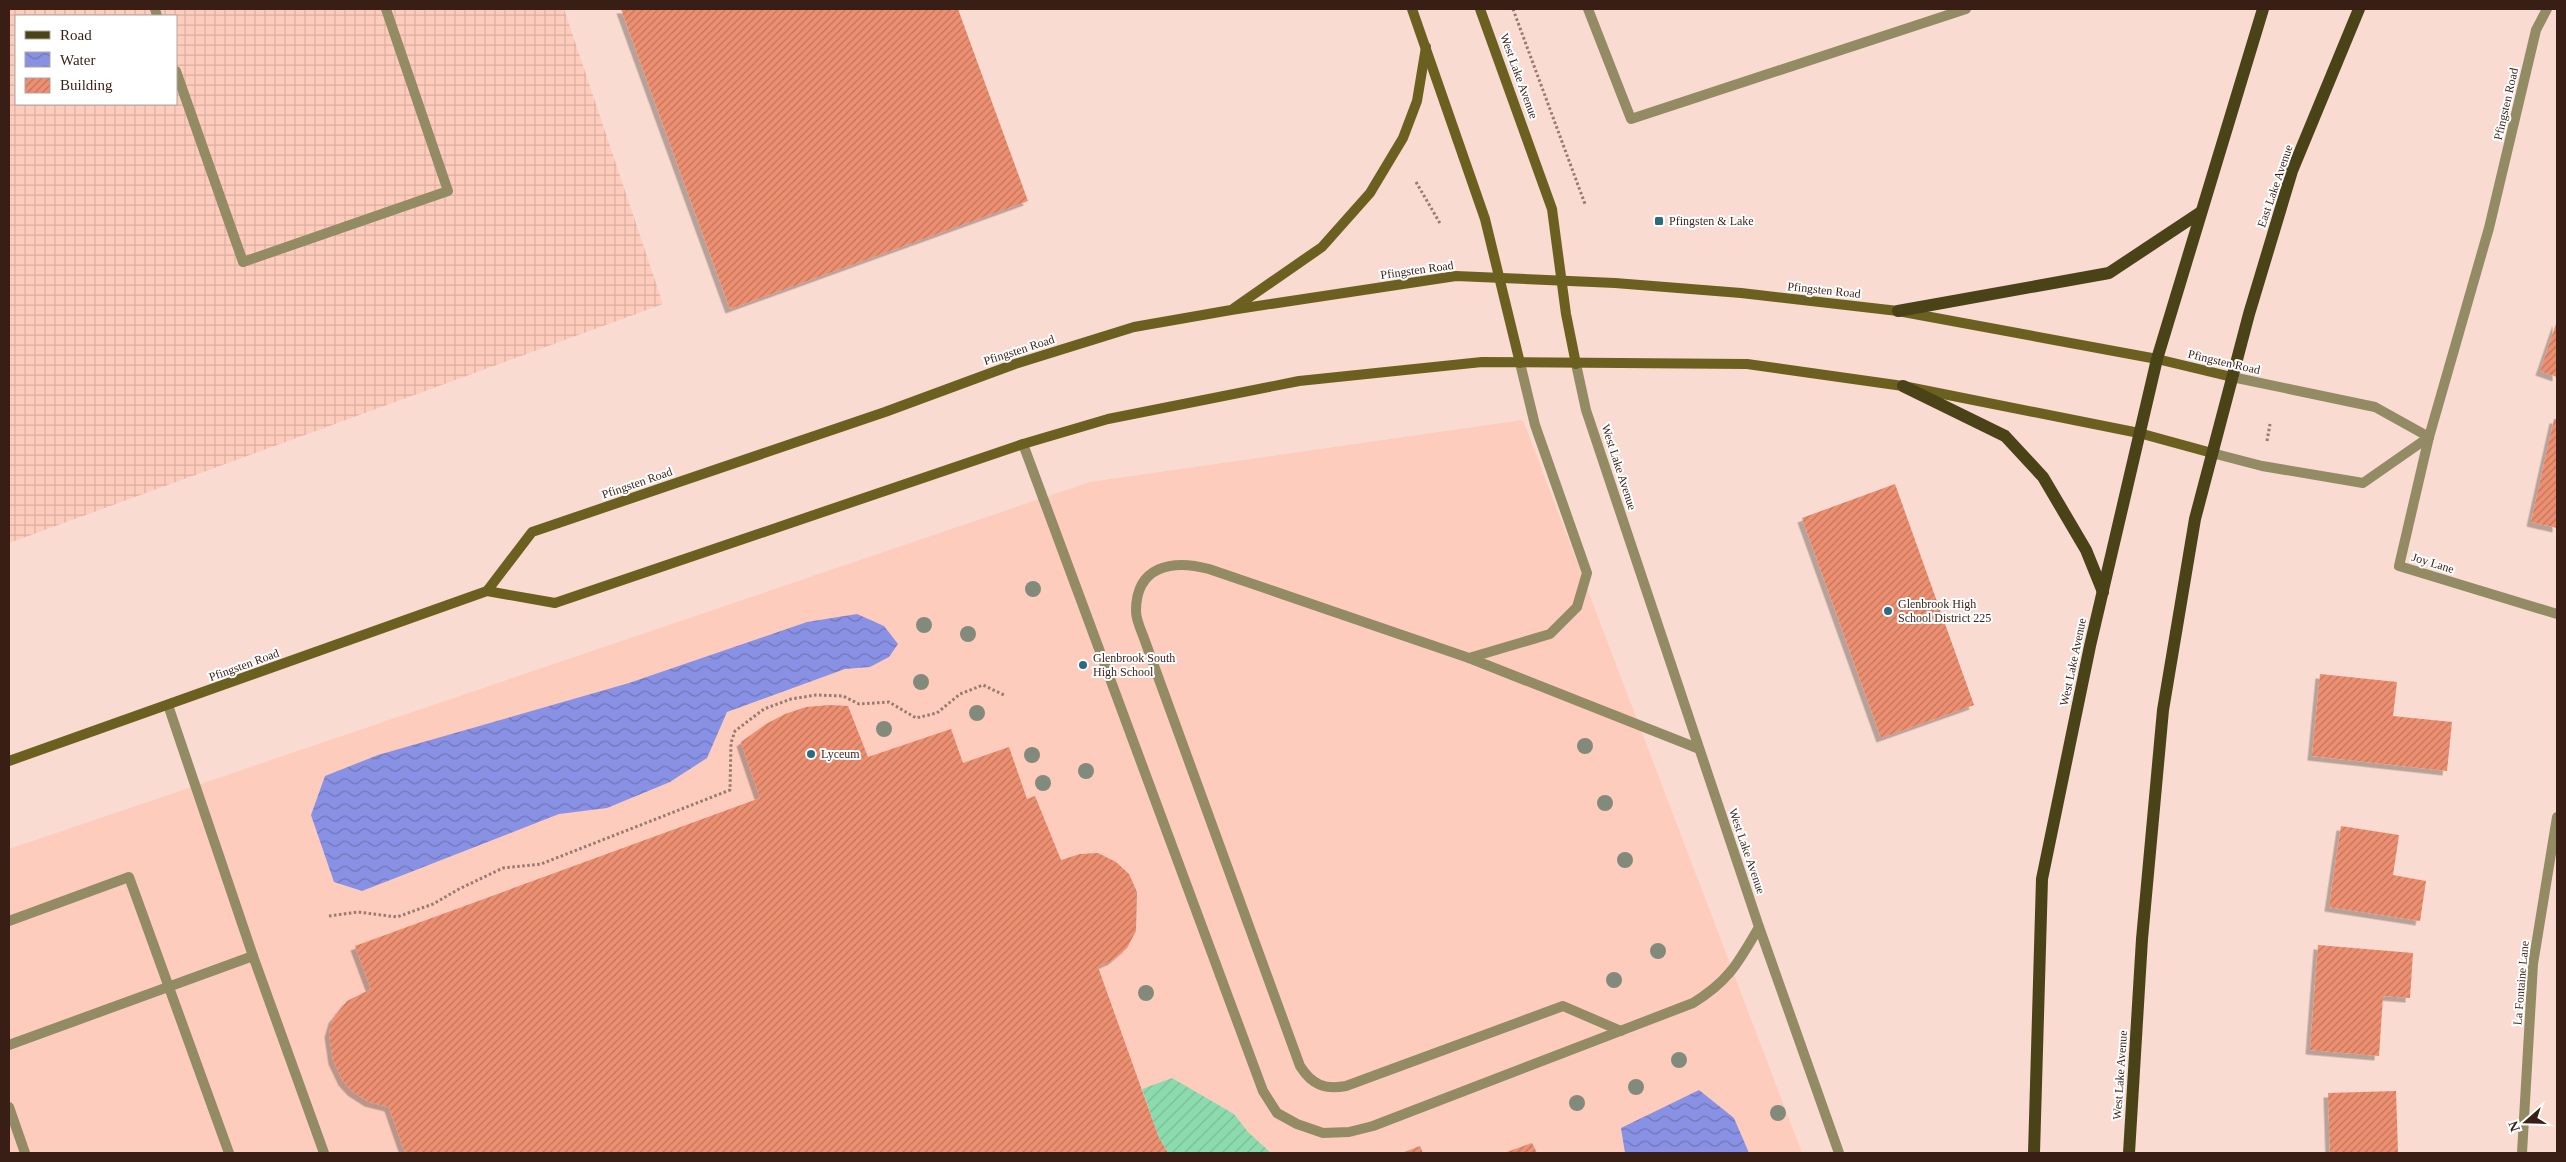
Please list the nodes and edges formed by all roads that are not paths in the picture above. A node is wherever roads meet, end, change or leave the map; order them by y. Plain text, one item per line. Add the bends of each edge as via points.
1 (386, 9) edge
2 (1412, 9) edge
3 (1480, 9) edge
4 (1588, 9) edge
5 (1966, 9) edge
6 (2263, 9) edge
7 (2359, 9) edge
8 (2547, 9) edge
9 (1427, 46) junction
10 (178, 77) edge
11 (2201, 212) junction
12 (1500, 278) junction
13 (1562, 280) junction
14 (1231, 310) junction
15 (1898, 311) junction
16 (2157, 359) junction
17 (1520, 363) junction
18 (1576, 364) junction
19 (2232, 377) junction
20 (1903, 386) junction
21 (2139, 433) junction
22 (2429, 437) junction
23 (1023, 444) junction
24 (2212, 453) junction
25 (487, 591) junction
26 (2102, 592) junction
27 (2557, 614) edge
28 (1469, 658) junction
29 (168, 705) junction
30 (1698, 748) junction
31 (9, 761) edge
32 (2557, 817) edge
33 (9, 921) edge
34 (1759, 928) junction
35 (253, 956) junction
36 (169, 987) junction
37 (1621, 1031) junction
38 (9, 1045) edge
39 (9, 1107) edge
40 (25, 1153) edge
41 (229, 1153) edge
42 (324, 1153) edge
43 (1839, 1153) edge
44 (2034, 1153) edge
45 (2129, 1153) edge
46 (2522, 1153) edge

1 - 10 street via 448,190 243,262
2 - 9 main road
3 - 13 main road, West Lake Avenue via 1552,209
4 - 5 street via 1631,119
6 - 11 main road
7 - 19 main road, East Lake Avenue via 2292,171
8 - 22 street, Pfingsten Road via 2536,30 2489,228
9 - 12 main road via 1485,219
9 - 14 main road via 1417,101 1403,138 1370,193 1322,247
11 - 15 main road via 2109,274
11 - 16 main road
12 - 13 main road, Pfingsten Road
12 - 14 main road, Pfingsten Road via 1456,276
12 - 17 main road
13 - 15 main road, Pfingsten Road via 1731,292
13 - 18 main road, West Lake Avenue
14 - 25 main road, Pfingsten Road via 1134,327 1015,364 885,412 532,532
15 - 16 main road, Pfingsten Road
16 - 19 main road, Pfingsten Road
16 - 21 main road, West Lake Avenue
17 - 18 main road, Pfingsten Road
17 - 23 main road, Pfingsten Road via 1482,362 1299,381 1108,419
17 - 28 street via 1535,425 1586,573 1577,607 1550,634
18 - 20 main road, Pfingsten Road via 1747,364
18 - 30 street, West Lake Avenue via 1586,410
19 - 22 street, Pfingsten Road via 2375,407
19 - 24 main road, West Lake Avenue
20 - 21 main road, Pfingsten Road
20 - 26 main road via 2005,436 2043,477 2086,550
21 - 24 main road, Pfingsten Road
21 - 26 main road, West Lake Avenue
22 - 24 street, Pfingsten Road via 2363,483 2262,466
22 - 27 street, Joy Lane via 2399,566
23 - 25 main road, Pfingsten Road via 555,603
23 - 37 street via 1263,1092 1277,1113 1296,1124 1323,1133 1349,1132 1374,1126
24 - 45 main road, West Lake Avenue via 2195,519 2163,710 2142,939
25 - 29 main road, Pfingsten Road
26 - 44 main road, West Lake Avenue via 2042,879
28 - 30 street
28 - 37 street via 1187,563 1168,565 1150,574 1139,590 1136,613 1145,641 1300,1066 1307,1077 1330,1089 1346,1086 1563,1006
29 - 31 main road, Pfingsten Road
29 - 35 street
30 - 34 street, West Lake Avenue
32 - 46 street, La Fontaine Lane via 2533,964
33 - 36 street via 129,877
34 - 37 street via 1734,970 1715,989 1693,1002
34 - 43 street, West Lake Avenue
35 - 36 street
35 - 42 street
36 - 38 street
36 - 41 street
39 - 40 street

